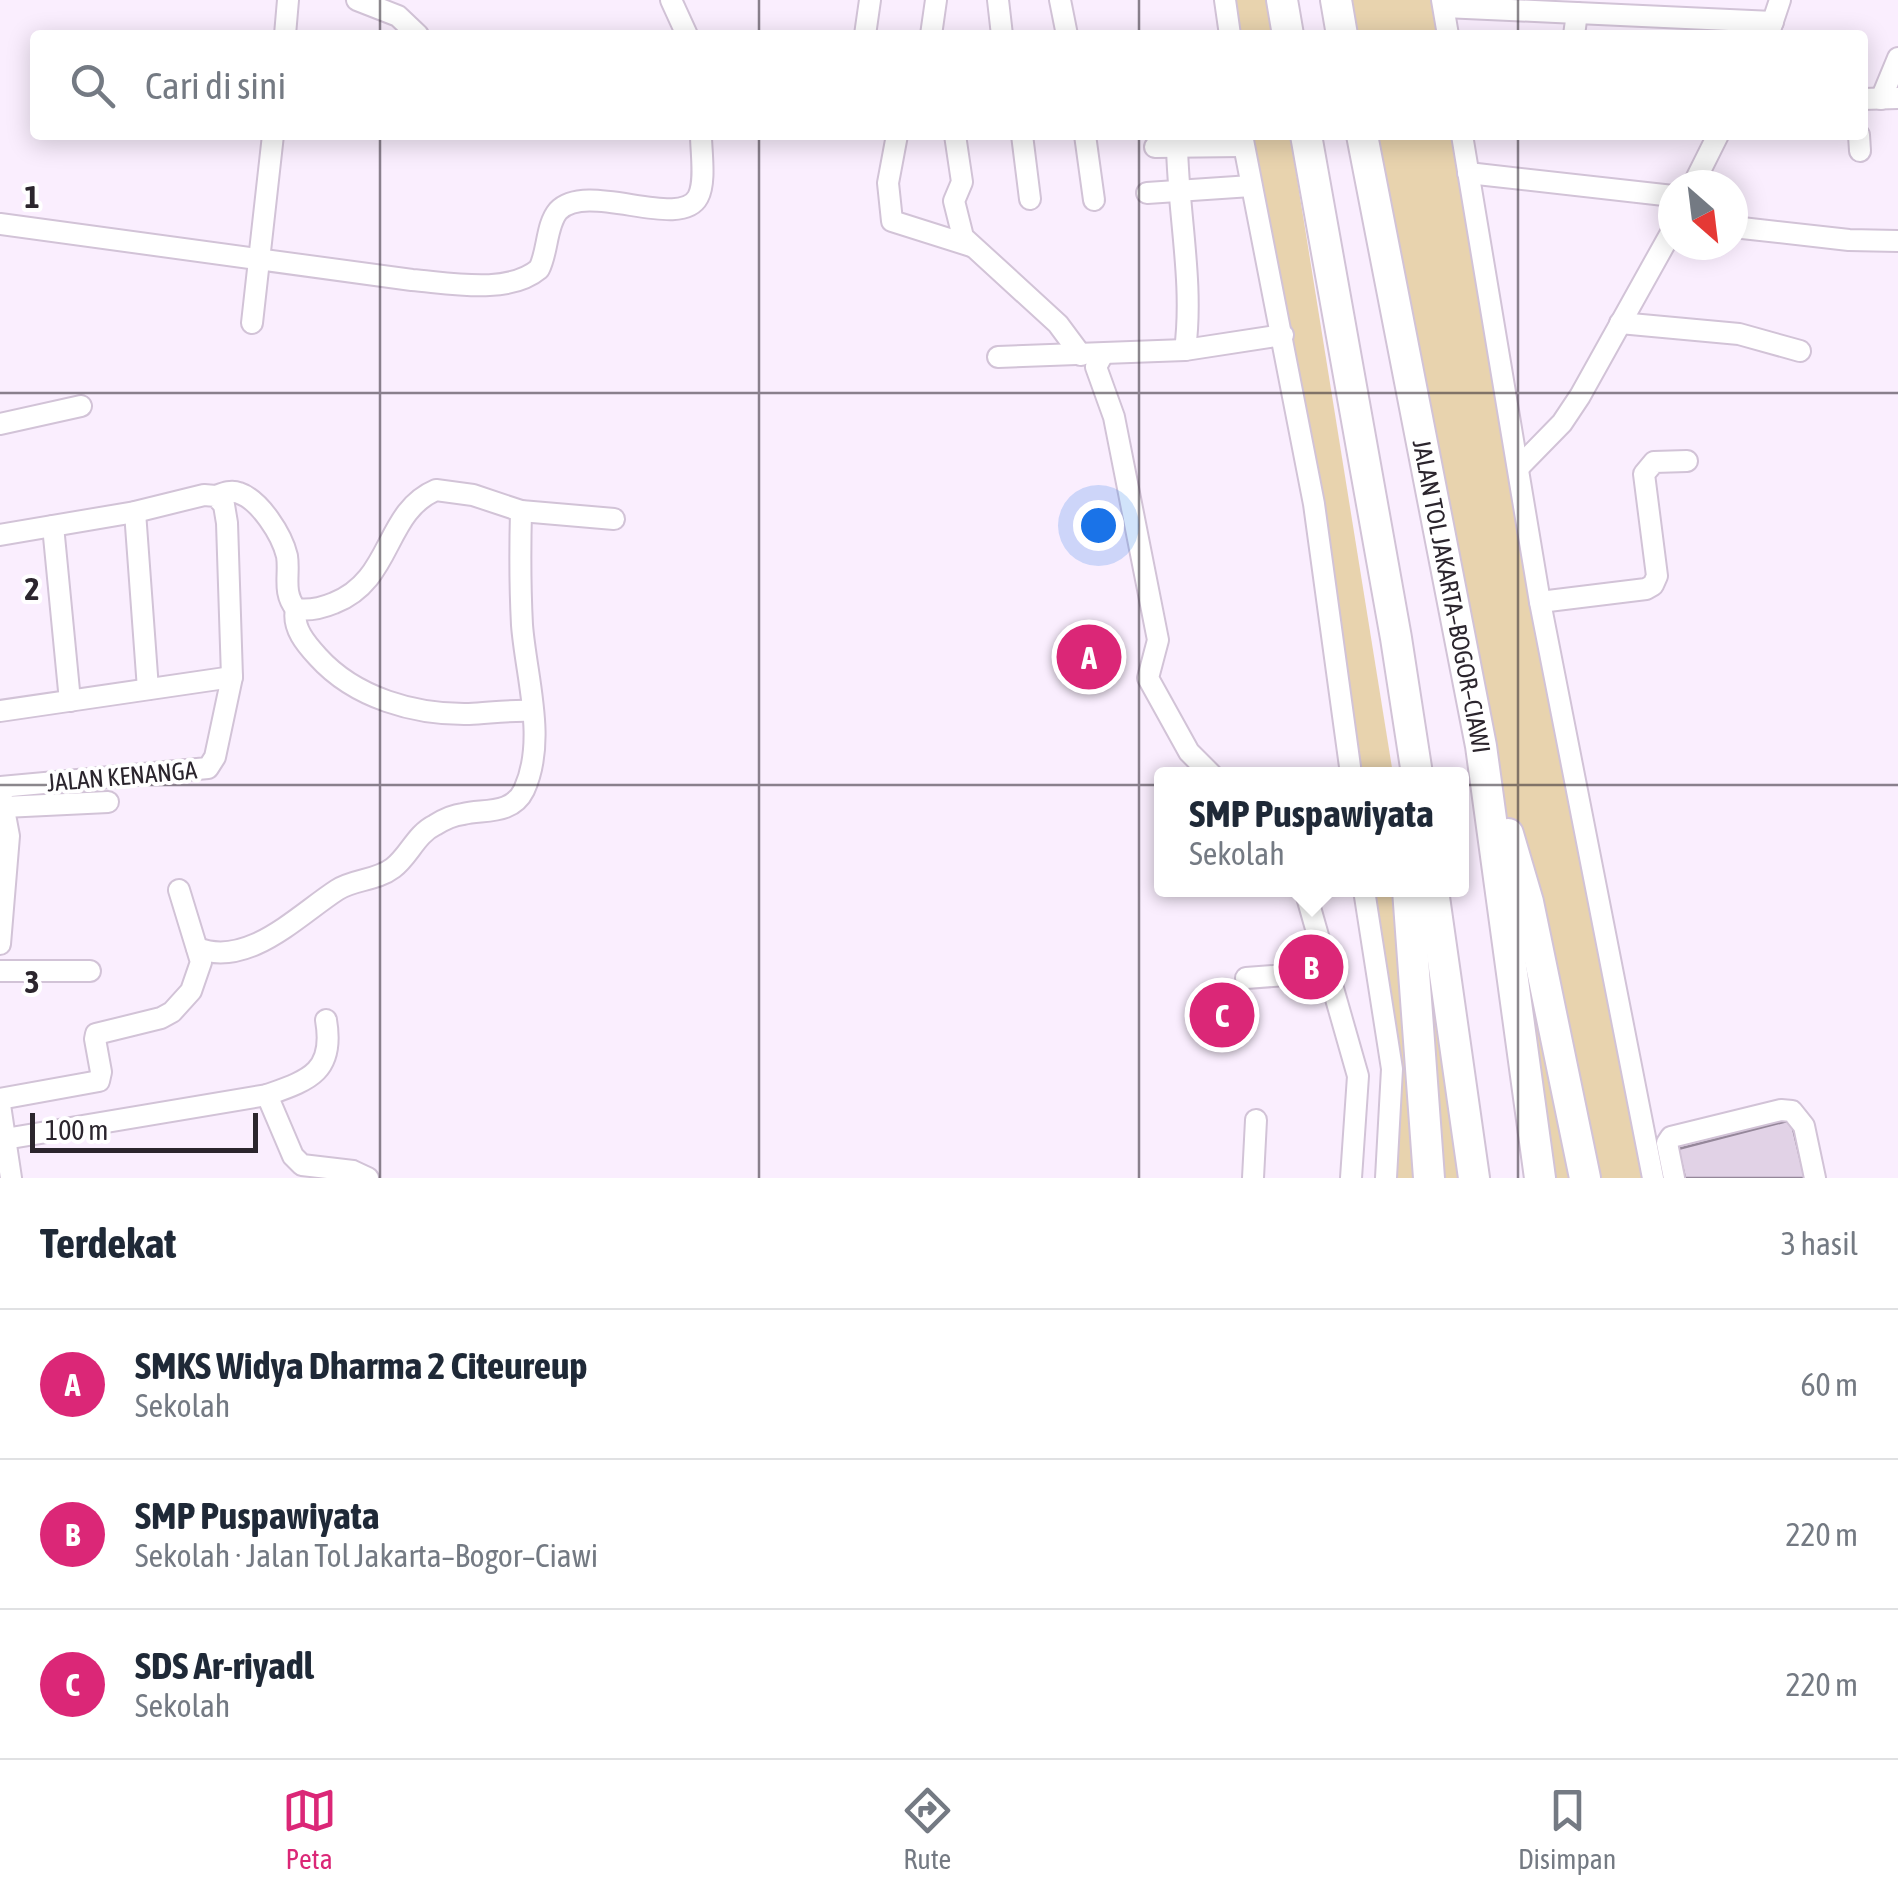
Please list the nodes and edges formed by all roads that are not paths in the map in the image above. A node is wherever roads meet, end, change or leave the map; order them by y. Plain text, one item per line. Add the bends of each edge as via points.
1 (288, 0) edge
2 (356, 0) edge
3 (671, 0) edge
4 (870, 0) edge
5 (936, 0) edge
6 (998, 0) edge
7 (1060, 0) edge
8 (1226, 0) edge
9 (1282, 0) edge
10 (1336, 0) edge
11 (1780, 0) edge
12 (1443, 3) edge
13 (1637, 7) edge
14 (1577, 12) junction
15 (1771, 29) edge
16 (285, 30) edge
17 (413, 30) edge
18 (685, 30) edge
19 (866, 30) edge
20 (932, 30) edge
21 (1001, 30) edge
22 (1066, 30) edge
23 (1229, 30) edge
24 (1287, 30) edge
25 (1341, 30) edge
26 (1447, 30) edge
27 (1575, 30) edge
28 (1898, 58) edge
29 (1881, 99) edge
30 (272, 140) edge
31 (701, 140) edge
32 (896, 140) edge
33 (956, 140) edge
34 (1023, 140) edge
35 (1086, 140) edge
36 (1307, 140) edge
37 (1363, 140) edge
38 (1463, 140) edge
39 (1716, 140) edge
40 (1242, 141) edge
41 (1177, 145) junction
42 (1155, 146) dead end
43 (1700, 170) edge
44 (1468, 173) junction
45 (1251, 186) junction
46 (1177, 190) junction
47 (1147, 193) dead end
48 (1658, 194) edge
49 (1030, 199) dead end
50 (1094, 200) dead end
51 (0, 224) edge
52 (1748, 229) edge
53 (1898, 241) edge
54 (971, 246) junction
55 (1658, 256) edge
56 (259, 258) junction
57 (1620, 323) junction
58 (252, 324) dead end
59 (1283, 334) junction
60 (1184, 350) junction
61 (1800, 351) dead end
62 (1092, 355) junction
63 (998, 358) dead end
64 (82, 406) dead end
65 (0, 424) edge
66 (1687, 461) dead end
67 (1519, 467) junction
68 (216, 496) junction
69 (135, 512) junction
70 (522, 512) junction
71 (614, 518) dead end
72 (52, 526) junction
73 (0, 536) edge
74 (1540, 602) junction
75 (296, 609) junction
76 (232, 677) junction
77 (148, 689) junction
78 (70, 701) junction
79 (0, 711) edge
80 (532, 711) junction
81 (1480, 746) junction
82 (1204, 767) edge
83 (1350, 767) edge
84 (1415, 767) edge
85 (2, 794) edge
86 (108, 802) dead end
87 (3, 874) edge
88 (179, 890) dead end
89 (1307, 897) edge
90 (1365, 897) edge
91 (1409, 897) edge
92 (1435, 897) edge
93 (0, 944) edge
94 (197, 948) junction
95 (0, 971) edge
96 (90, 972) dead end
97 (1328, 972) junction
98 (1246, 978) dead end
99 (326, 1020) dead end
100 (1392, 1068) junction
101 (1358, 1076) junction
102 (267, 1095) junction
103 (0, 1108) edge
104 (1256, 1120) dead end
105 (5, 1139) junction
106 (11, 1178) edge
107 (368, 1178) edge
108 (1253, 1178) edge
109 (1351, 1178) edge
110 (1386, 1178) edge
111 (1429, 1178) edge
112 (1474, 1178) edge
113 (1540, 1178) edge
114 (1585, 1178) edge
115 (1654, 1178) edge
116 (1674, 1178) edge
117 (1814, 1178) edge

1 - 16 street
2 - 17 street via 398,16
3 - 18 street
4 - 19 street
5 - 20 street
6 - 21 street
7 - 22 street
8 - 23 street
9 - 24 highway
10 - 25 highway
11 - 15 street
12 - 14 street
12 - 26 street
13 - 14 street
13 - 15 street
14 - 27 street
28 - 29 street
30 - 56 street
31 - 56 street via 694,202 677,209 570,203 556,213 539,269 518,281 412,280
32 - 54 street via 888,182 892,221
33 - 54 street via 962,182 954,201
34 - 49 street
35 - 50 street
36 - 84 highway
37 - 81 highway, JALAN TOL JAKARTA–BOGOR–CIAWI
38 - 44 street
39 - 43 street
40 - 41 street
40 - 45 street
41 - 42 street
41 - 46 street
44 - 48 street
44 - 67 street
45 - 46 street
45 - 59 street
46 - 47 street
46 - 60 street via 1190,316
51 - 56 street
52 - 53 street
54 - 62 street
55 - 57 street
56 - 58 street
57 - 61 street via 1738,334
57 - 67 street via 1562,423
59 - 60 street
59 - 83 street via 1316,514
60 - 62 street
62 - 63 street
62 - 82 street via 1114,417 1158,640 1148,678
64 - 65 street
66 - 74 street via 1654,462 1644,474 1653,585
67 - 74 street
68 - 69 street
68 - 75 street via 242,494 270,522 285,549 287,593
68 - 76 street, JALAN KENANGA via 227,523
69 - 72 street
69 - 77 street
70 - 71 street
70 - 75 street via 444,488 428,493 409,508 379,566 358,590 327,606
70 - 80 street via 522,630
72 - 73 street
72 - 78 street
74 - 115 street
75 - 80 street via 300,633 328,668 390,704 466,714
76 - 77 street
76 - 85 street, JALAN KENANGA via 216,757 204,770
77 - 78 street
78 - 79 street
80 - 94 street via 532,762 513,802 434,825 390,870 342,887 254,944 228,954
81 - 113 highway, JALAN TOL JAKARTA–BOGOR–CIAWI
81 - 114 highway via 1528,902
85 - 86 street
85 - 87 street via 9,836
87 - 93 street
88 - 94 street
89 - 97 street
90 - 100 street
91 - 111 highway
92 - 112 highway
94 - 103 street via 198,978 172,1012 96,1034 99,1081
95 - 96 street
97 - 98 street
97 - 101 street
99 - 102 street via 329,1048 318,1070
100 - 101 street
100 - 110 street
101 - 109 street
102 - 105 street
102 - 107 street via 302,1165
103 - 105 street
104 - 108 street
105 - 106 street
116 - 117 street via 1671,1137 1781,1110 1792,1111 1804,1126

